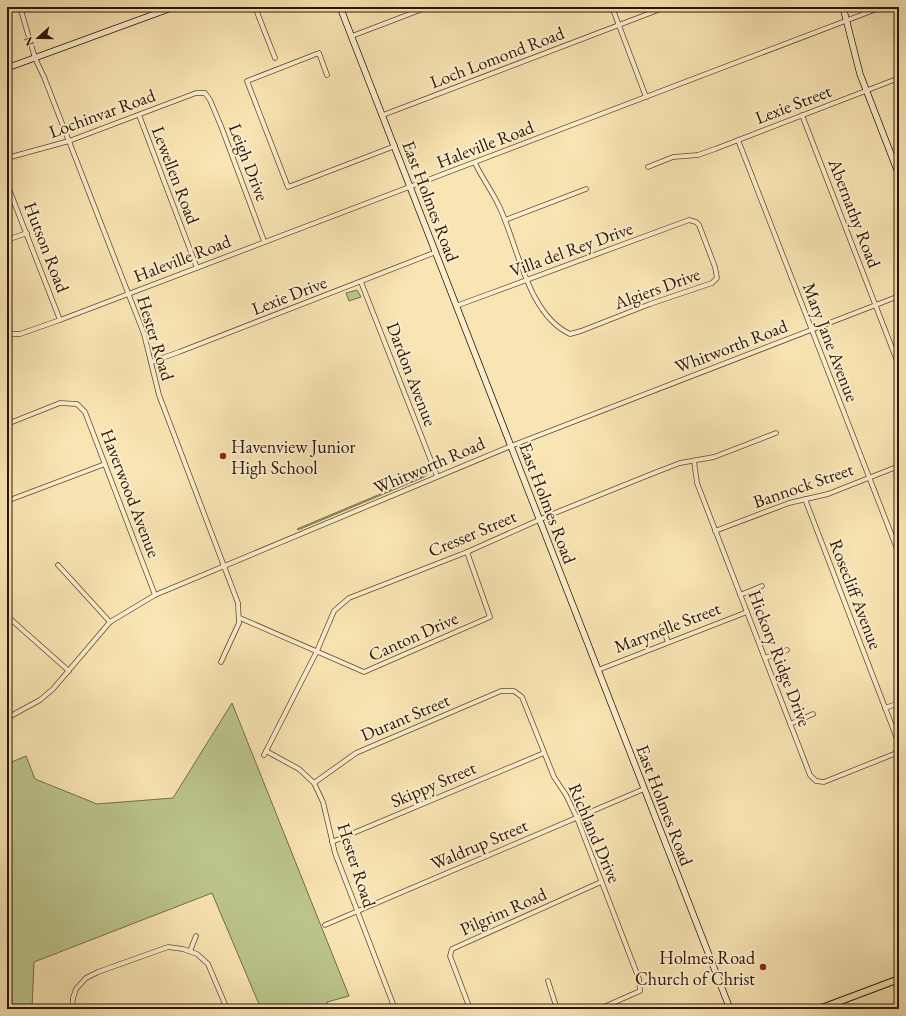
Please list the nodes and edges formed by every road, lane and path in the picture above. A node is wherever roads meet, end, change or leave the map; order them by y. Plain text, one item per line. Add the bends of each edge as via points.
1 (20, 7) edge
2 (174, 7) edge
3 (255, 7) edge
4 (340, 7) edge
5 (428, 7) edge
6 (612, 7) edge
7 (666, 7) edge
8 (843, 7) edge
9 (882, 7) edge
10 (848, 20) junction
11 (619, 26) junction
12 (352, 36) junction
13 (34, 58) junction
14 (275, 58) dead end
15 (7, 68) edge
16 (327, 75) dead end
17 (899, 78) edge
18 (866, 91) junction
19 (205, 93) joint
20 (646, 97) junction
21 (139, 115) junction
22 (383, 115) junction
23 (802, 115) junction
24 (738, 140) junction
25 (69, 141) junction
26 (395, 146) junction
27 (7, 158) edge
28 (475, 163) junction
29 (648, 167) dead end
30 (899, 175) edge
31 (7, 184) edge
32 (410, 187) junction
33 (586, 189) dead end
34 (505, 220) junction
35 (696, 222) joint
36 (27, 233) junction
37 (7, 240) edge
38 (264, 241) junction
39 (436, 252) junction
40 (197, 268) junction
41 (528, 281) junction
42 (361, 282) junction
43 (128, 294) junction
44 (899, 296) edge
45 (875, 305) junction
46 (456, 306) junction
47 (60, 320) junction
48 (812, 330) junction
49 (7, 334) edge
50 (151, 362) junction
51 (899, 366) edge
52 (7, 424) edge
53 (776, 433) dead end
54 (511, 446) junction
55 (694, 461) junction
56 (105, 464) junction
57 (899, 466) edge
58 (437, 476) junction
59 (869, 478) junction
60 (805, 499) junction
61 (7, 501) edge
62 (539, 519) junction
63 (715, 531) junction
64 (467, 552) junction
65 (899, 554) edge
66 (58, 565) dead end
67 (224, 566) junction
68 (762, 586) dead end
69 (155, 595) junction
70 (740, 595) junction
71 (746, 612) junction
72 (8, 618) edge
73 (240, 618) junction
74 (110, 622) junction
75 (662, 626) dead end
76 (668, 642) junction
77 (787, 650) dead end
78 (317, 651) junction
79 (765, 658) junction
80 (221, 662) dead end
81 (598, 670) junction
82 (69, 671) junction
83 (514, 691) joint
84 (899, 703) edge
85 (886, 708) junction
86 (813, 714) dead end
87 (7, 718) edge
88 (790, 724) junction
89 (899, 744) edge
90 (899, 752) edge
91 (265, 753) joint
92 (544, 753) junction
93 (314, 783) junction
94 (644, 789) junction
95 (577, 818) junction
96 (332, 842) junction
97 (601, 882) junction
98 (356, 910) junction
99 (325, 925) dead end
100 (196, 936) dead end
101 (190, 951) junction
102 (899, 979) edge
103 (548, 981) dead end
104 (72, 1009) edge
105 (226, 1009) edge
106 (395, 1009) edge
107 (470, 1009) edge
108 (557, 1009) edge
109 (599, 1009) edge
110 (730, 1009) edge
111 (819, 1009) edge

1 - 13 street, Hester Road
2 - 13 main road
3 - 14 street
4 - 12 main road, East Holmes Road
5 - 12 street
6 - 11 street
7 - 11 street, Loch Lomond Road
8 - 10 main road
9 - 10 street, Haleville Road
10 - 18 main road via 854,54
10 - 20 street, Haleville Road
11 - 20 street
11 - 22 street, Loch Lomond Road
12 - 22 main road, East Holmes Road
13 - 15 main road
13 - 25 street, Hester Road
16 - 26 street via 319,53 247,81 288,187
17 - 18 street, Lexie Street
18 - 23 street, Lexie Street
18 - 30 main road
19 - 21 street, Lochinvar Road via 196,93
19 - 38 street, Leigh Drive via 219,121
20 - 28 street, Haleville Road
21 - 25 street, Lochinvar Road
21 - 40 street, Lewellen Road
22 - 26 main road, East Holmes Road
23 - 24 street, Lexie Street
23 - 45 street, Abernathy Road
24 - 29 street, Lexie Street via 698,155 673,157
24 - 48 street, Mary Jane Avenue
25 - 27 street, Lochinvar Road
25 - 43 street, Hester Road
26 - 32 main road, East Holmes Road
28 - 32 street, Haleville Road
28 - 34 street
31 - 36 street, Hutson Road
32 - 38 street, Haleville Road
32 - 39 main road, East Holmes Road
33 - 34 street
34 - 41 street
35 - 41 street, Villa del Rey Drive via 687,221
35 - 41 street, Algiers Drive via 715,267 715,282 570,334 561,330 539,305
36 - 37 street
36 - 47 street, Hutson Road
38 - 40 street, Haleville Road
39 - 42 street, Lexie Drive
39 - 46 main road, East Holmes Road
40 - 43 street, Haleville Road
41 - 46 street, Villa del Rey Drive
42 - 50 street, Lexie Drive
42 - 58 street, Dardon Avenue
43 - 47 street, Haleville Road
43 - 50 street, Hester Road via 146,340
44 - 45 street, Whitworth Road
45 - 48 street, Whitworth Road
45 - 51 street, Abernathy Road
46 - 54 main road, East Holmes Road
47 - 49 street, Haleville Road via 20,334
48 - 54 street, Whitworth Road
48 - 59 street, Mary Jane Avenue
50 - 67 street, Hester Road via 159,395
52 - 56 street, Haverwood Avenue via 60,403 77,404 85,412
53 - 55 street, Cresser Street via 719,455
54 - 58 street, Whitworth Road
54 - 62 main road, East Holmes Road
55 - 62 street, Cresser Street via 673,466
55 - 63 street, Hickory Ridge Drive via 697,484
56 - 61 street
56 - 69 street, Haverwood Avenue
57 - 59 street, Bannock Street
58 - 67 street, Whitworth Road
59 - 60 street, Bannock Street via 828,494
59 - 65 street, Mary Jane Avenue
60 - 63 street, Bannock Street
60 - 85 street, Rosecliff Avenue
62 - 64 street, Cresser Street
62 - 81 main road, East Holmes Road
63 - 70 street, Hickory Ridge Drive
64 - 78 street, Cresser Street via 349,598 334,610
64 - 78 street, Canton Drive via 490,617 364,672
66 - 74 street
67 - 69 street, Whitworth Road
67 - 73 street, Hester Road via 238,603
68 - 70 street
69 - 74 street, Whitworth Road
70 - 71 street, Hickory Ridge Drive
71 - 76 street, Marynelle Street
71 - 79 street, Hickory Ridge Drive
72 - 82 street
73 - 78 street, Canton Drive
73 - 80 street
74 - 82 street, Whitworth Road
75 - 76 street
76 - 81 street, Marynelle Street
77 - 79 street
78 - 91 street, Cresser Street
79 - 88 street, Hickory Ridge Drive
81 - 94 main road, East Holmes Road
82 - 87 street, Whitworth Road via 54,689 40,700
83 - 92 street, Richland Drive via 522,697
83 - 93 street, Durant Street via 501,691 356,753
84 - 85 street
85 - 89 street, Rosecliff Avenue
86 - 88 street
88 - 90 street, Hickory Ridge Drive via 810,775 816,780 824,782
91 - 93 street, Hester Road via 299,769
92 - 95 street, Richland Drive
92 - 96 street, Skippy Street
93 - 96 street, Hester Road via 323,802
94 - 95 street, Waldrup Street
94 - 110 main road, East Holmes Road
95 - 97 street, Richland Drive
95 - 98 street, Waldrup Street
96 - 98 street, Hester Road
97 - 107 street, Pilgrim Road via 452,949 450,956
97 - 109 street, Richland Drive via 639,979 640,991
98 - 99 street, Waldrup Street
98 - 106 street, Hester Road
100 - 101 street
101 - 104 street via 168,947 98,972 86,978 76,989
101 - 105 street via 208,964
102 - 111 main road
103 - 108 street

